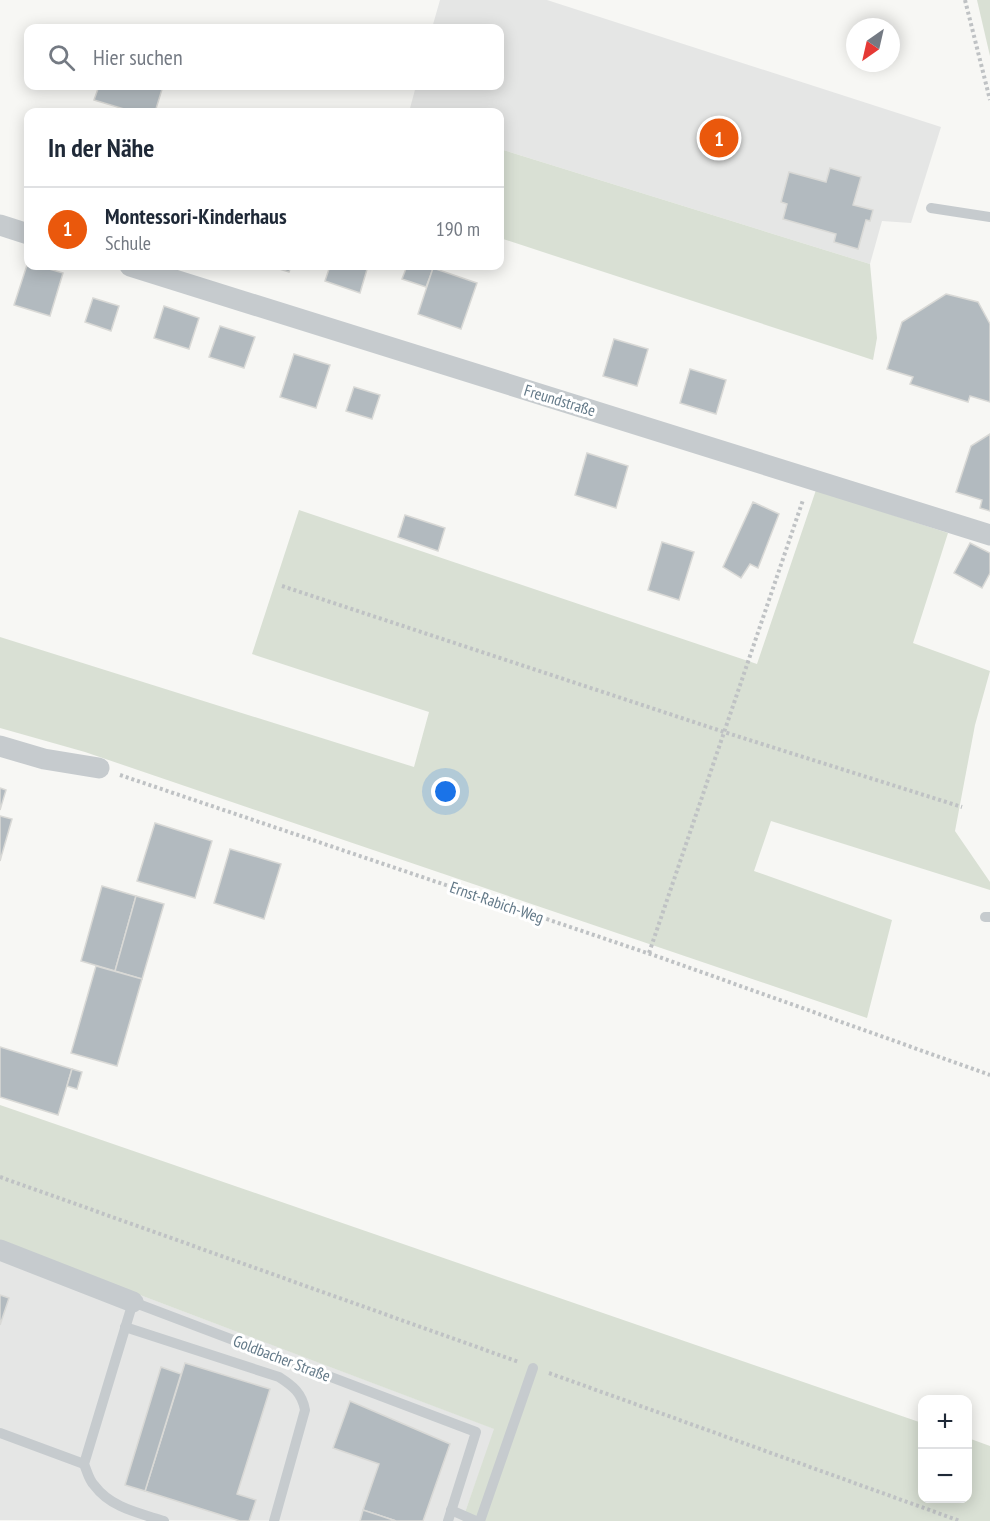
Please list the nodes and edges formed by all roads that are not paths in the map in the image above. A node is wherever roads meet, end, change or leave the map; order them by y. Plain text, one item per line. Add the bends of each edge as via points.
1 (931, 208) dead end
2 (990, 217) edge
3 (0, 225) edge
4 (24, 233) edge
5 (143, 270) edge
6 (990, 535) edge
7 (0, 746) edge
8 (99, 768) road end
9 (0, 1250) edge
10 (133, 1302) junction
11 (125, 1327) junction
12 (533, 1368) road end
13 (0, 1433) edge
14 (84, 1464) junction
15 (450, 1516) edge
16 (164, 1521) edge
17 (274, 1521) edge
18 (478, 1521) edge

1 - 2 lane
3 - 4 street
5 - 6 street, Freundstraße
7 - 8 street via 44,759
9 - 10 street, Goldbacher Straße
10 - 11 lane
10 - 15 lane, Goldbacher Straße via 476,1432
11 - 14 lane
11 - 17 lane via 279,1377 296,1389 305,1410
12 - 18 lane
13 - 14 lane
14 - 16 lane via 92,1484 106,1497 123,1508
15 - 18 lane

